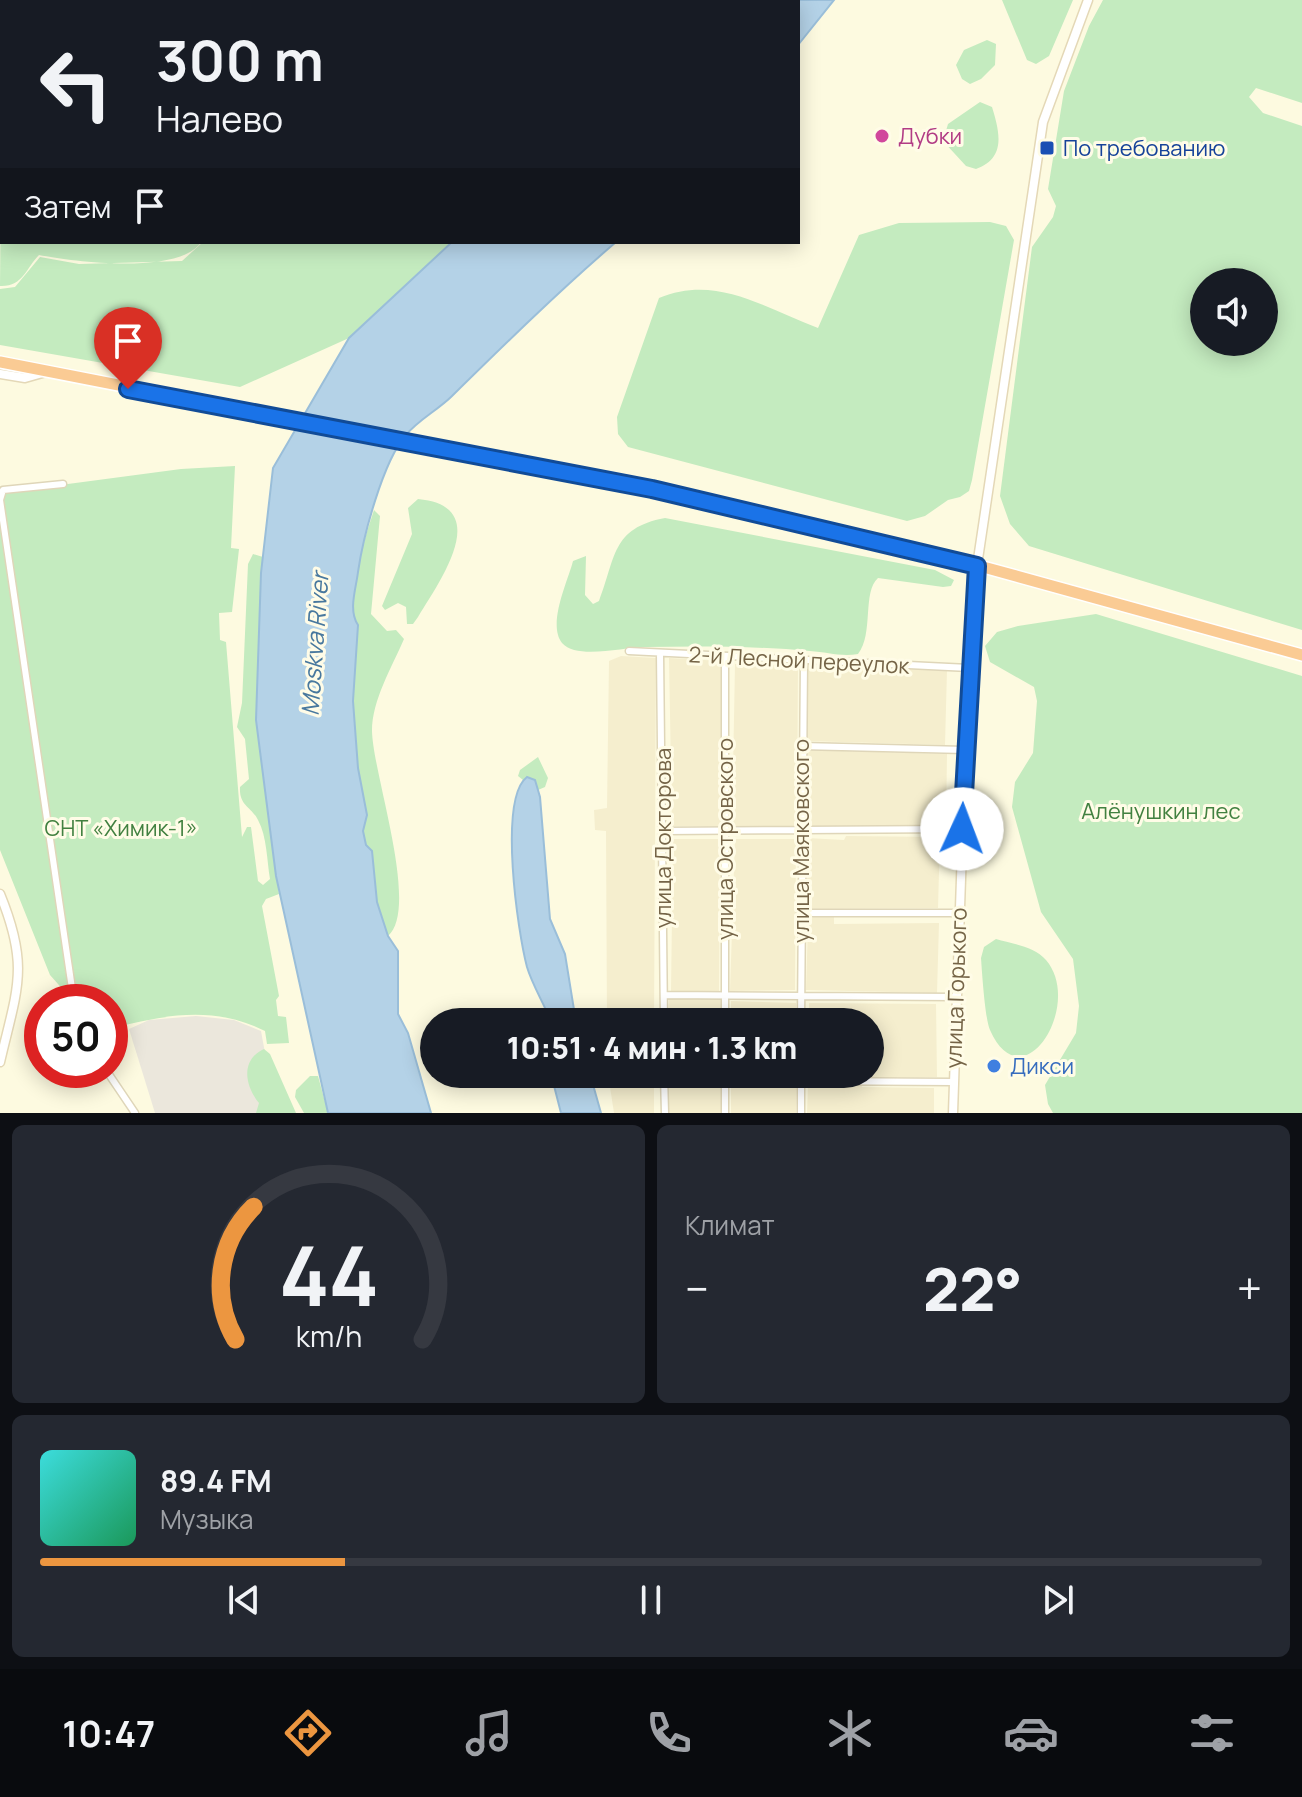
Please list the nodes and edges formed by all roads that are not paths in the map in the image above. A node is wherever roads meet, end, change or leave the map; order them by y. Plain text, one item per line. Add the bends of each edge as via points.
1 (1088, 0) edge
2 (0, 362) edge
3 (47, 372) junction
4 (0, 374) edge
5 (63, 484) dead end
6 (977, 566) junction
7 (629, 651) dead end
8 (660, 653) junction
9 (1302, 655) edge
10 (725, 657) junction
11 (804, 660) junction
12 (969, 668) junction
13 (801, 746) junction
14 (965, 750) junction
15 (962, 829) junction
16 (663, 831) junction
17 (727, 832) junction
18 (801, 832) junction
19 (0, 894) edge
20 (800, 913) junction
21 (958, 913) junction
22 (71, 984) edge
23 (664, 995) junction
24 (725, 996) junction
25 (802, 996) junction
26 (956, 997) junction
27 (664, 1008) edge
28 (725, 1008) edge
29 (802, 1008) edge
30 (0, 1062) edge
31 (884, 1080) edge
32 (953, 1082) junction
33 (118, 1088) edge
34 (664, 1088) edge
35 (725, 1088) edge
36 (801, 1088) edge
37 (135, 1113) edge
38 (665, 1113) edge
39 (725, 1113) edge
40 (801, 1113) edge
41 (953, 1113) edge

1 - 6 main road, улица Горького via 1043,122
2 - 3 highway
2 - 3 main road via 32,364
3 - 4 main road via 25,378
3 - 6 highway via 652,489
5 - 22 street via 3,490 0,500
6 - 9 highway
6 - 12 main road, улица Горького
7 - 8 street, 2-й Лесной переулок
8 - 10 street, 2-й Лесной переулок
8 - 16 street, улица Докторова
10 - 11 street, 2-й Лесной переулок
10 - 17 street, улица Островского
11 - 12 street, 2-й Лесной переулок
11 - 13 street, улица Маяковского
12 - 14 main road, улица Горького
13 - 14 street
13 - 18 street, улица Маяковского
14 - 15 main road, улица Горького
15 - 18 street
15 - 21 main road, улица Горького
16 - 17 street
16 - 23 street, улица Докторова
17 - 18 street
17 - 24 street, улица Островского
18 - 20 street, улица Маяковского
19 - 30 main road via 17,938 20,965
20 - 21 street
20 - 25 street, улица Маяковского
21 - 26 main road, улица Горького
23 - 24 street
23 - 27 street, улица Докторова
24 - 25 street
24 - 28 street, улица Островского
25 - 26 street
25 - 29 street, улица Маяковского
26 - 32 main road, улица Горького
31 - 32 street, улица Горького
32 - 41 main road, улица Горького
33 - 37 street
34 - 38 street
35 - 39 street
36 - 40 street

